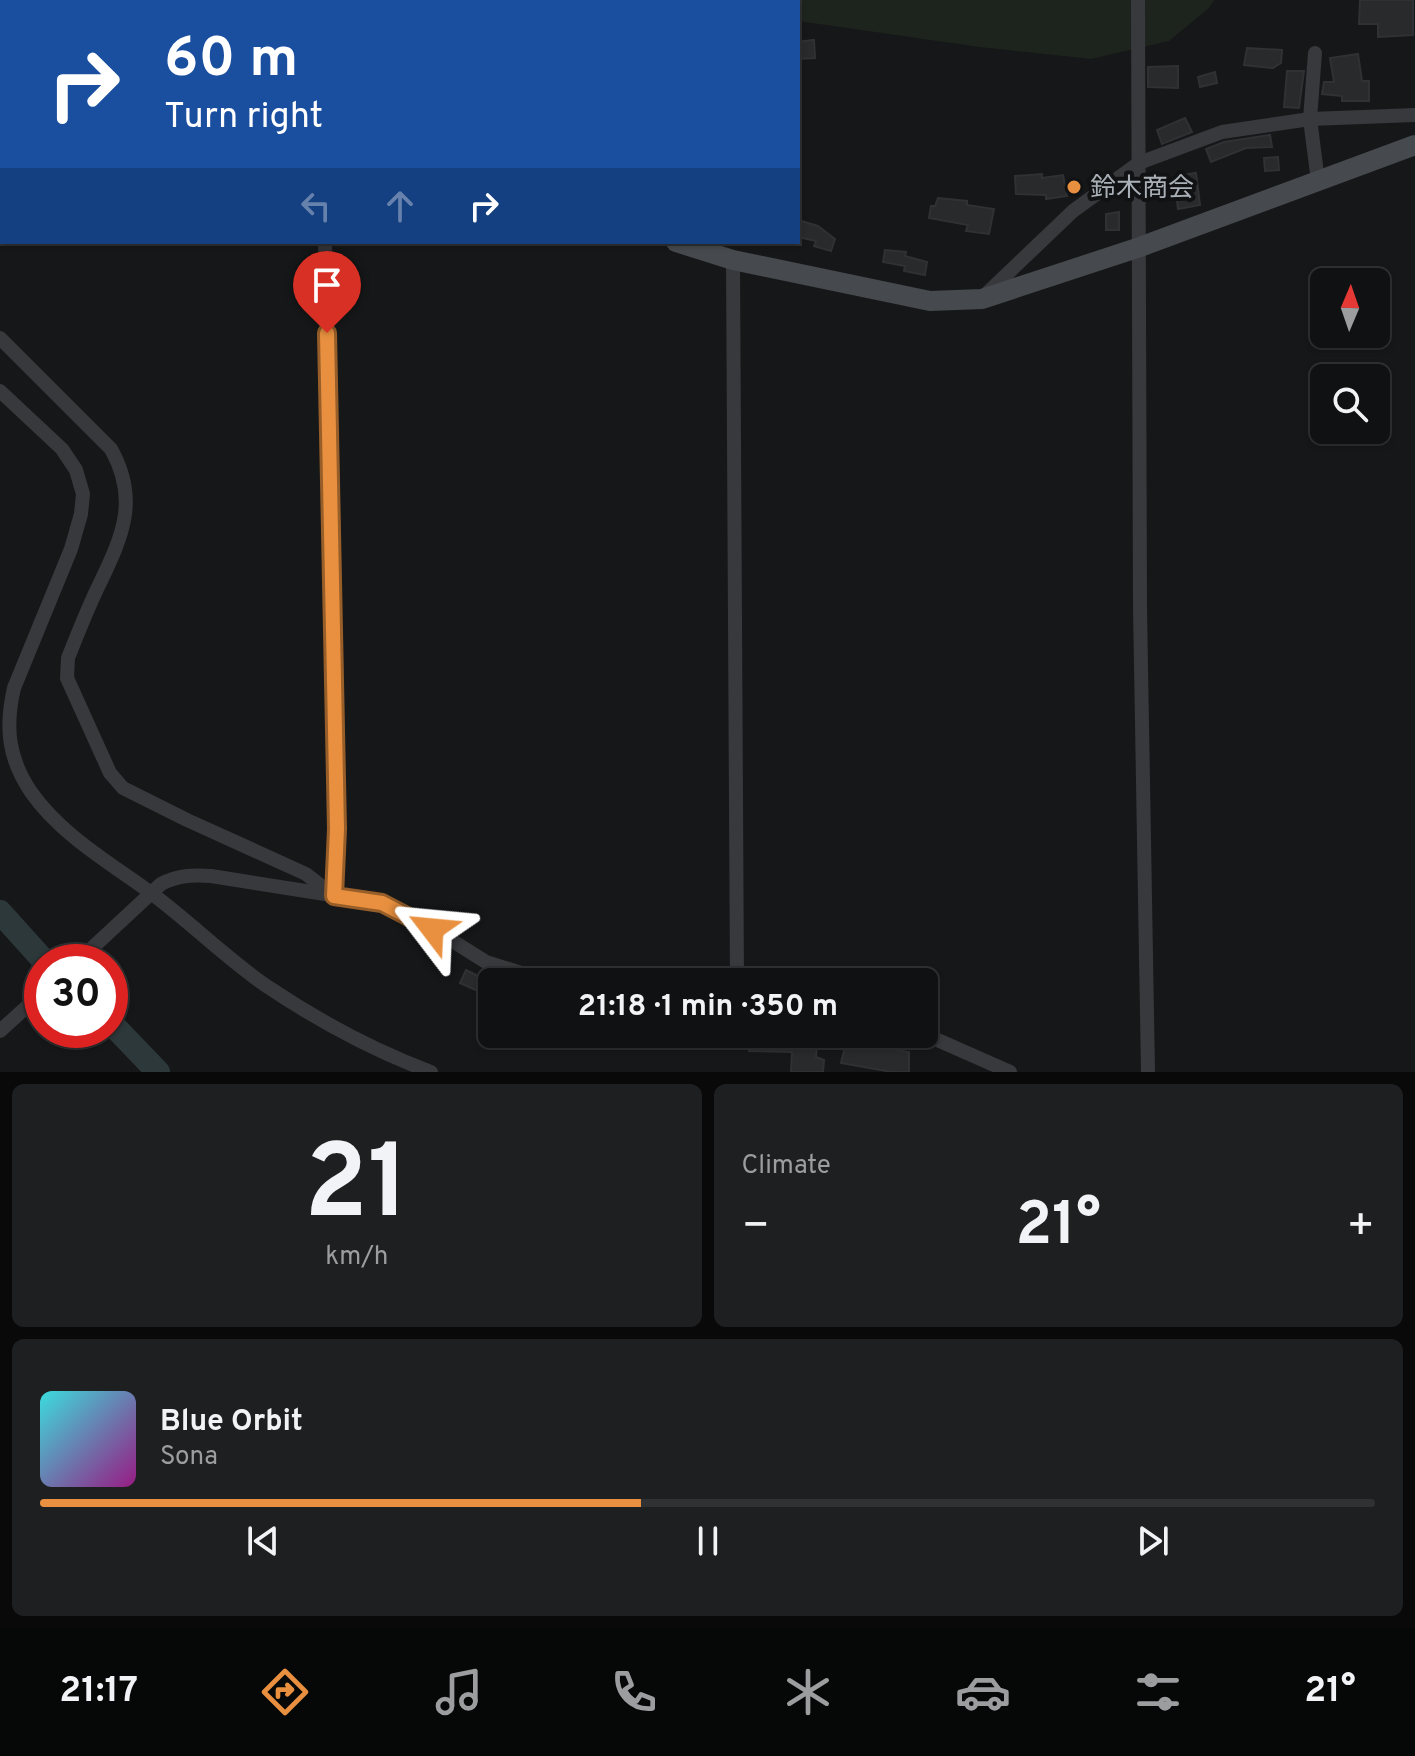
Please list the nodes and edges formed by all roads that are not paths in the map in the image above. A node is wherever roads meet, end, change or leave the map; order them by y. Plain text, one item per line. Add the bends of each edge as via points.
1 (1138, 0) edge
2 (1315, 53) dead end
3 (1415, 115) edge
4 (1310, 119) junction
5 (1415, 145) edge
6 (1139, 163) junction
7 (1318, 181) junction
8 (325, 244) edge
9 (682, 244) edge
10 (1140, 247) junction
11 (733, 260) junction
12 (982, 299) junction
13 (0, 338) edge
14 (0, 391) edge
15 (151, 893) junction
16 (334, 896) junction
17 (97, 944) edge
18 (505, 968) edge
19 (737, 968) edge
20 (24, 1009) edge
21 (0, 1031) edge
22 (938, 1040) edge
23 (431, 1072) edge
24 (1010, 1072) edge
25 (1148, 1072) edge

1 - 6 street
2 - 4 street
3 - 4 street
4 - 6 street via 1222,132
4 - 7 street
5 - 7 street
6 - 10 street
6 - 12 street via 1073,211
7 - 10 street
8 - 16 street
9 - 11 street
10 - 12 street
10 - 25 street
11 - 12 street via 930,301
11 - 19 street
13 - 16 street via 111,449 123,469 126,522 68,658 67,678 110,773 123,788 306,874
14 - 15 street via 62,449 83,494 71,549 14,688 8,735 14,758 31,792 67,830
15 - 16 street via 172,878 188,875
15 - 17 street
15 - 23 street via 263,984 338,1031
16 - 18 street via 382,903
20 - 21 street
22 - 24 street

